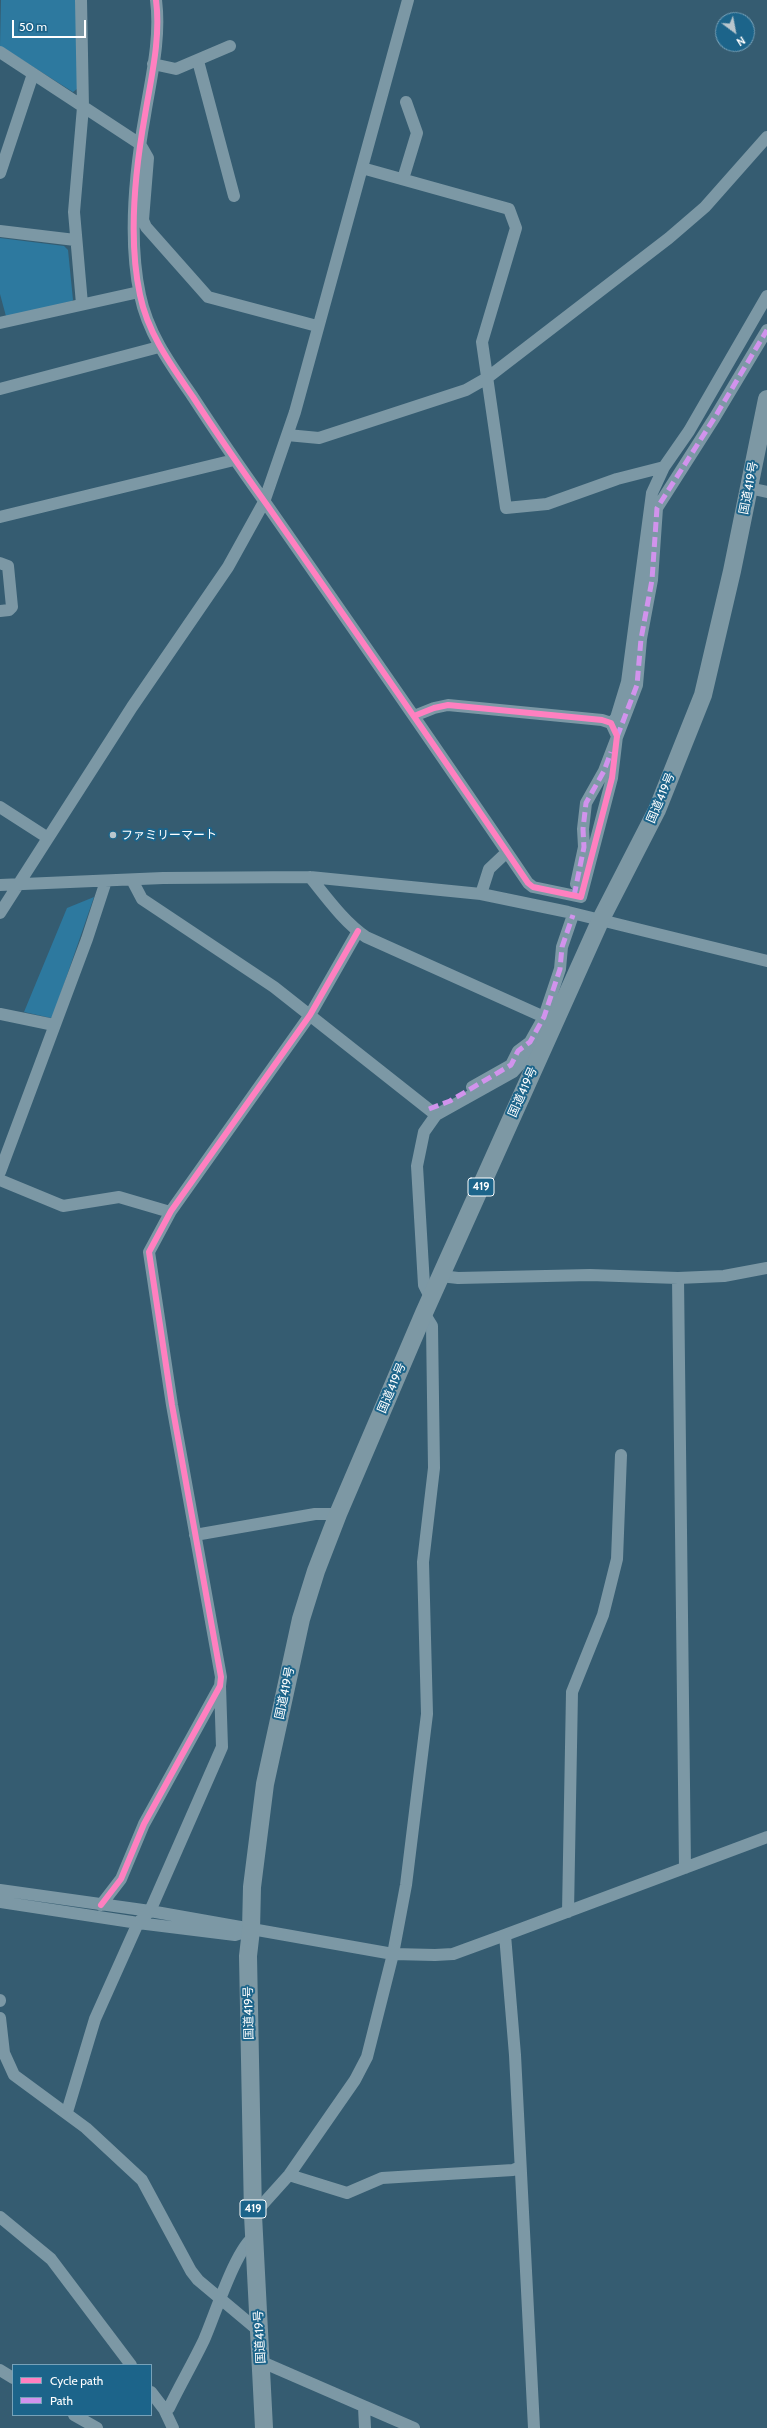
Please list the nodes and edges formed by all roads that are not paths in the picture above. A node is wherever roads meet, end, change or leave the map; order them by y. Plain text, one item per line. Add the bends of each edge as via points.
1 (81, 0) edge
2 (156, 0) edge
3 (408, 0) edge
4 (230, 46) dead end
5 (0, 52) edge
6 (198, 61) junction
7 (153, 64) junction
8 (33, 74) junction
9 (406, 102) dead end
10 (83, 107) junction
11 (767, 137) edge
12 (140, 144) junction
13 (362, 168) junction
14 (0, 173) edge
15 (403, 180) junction
16 (234, 196) dead end
17 (0, 231) edge
18 (76, 240) junction
19 (139, 292) junction
20 (767, 296) edge
21 (82, 304) junction
22 (0, 323) edge
23 (317, 326) junction
24 (767, 330) edge
25 (159, 347) junction
26 (487, 378) junction
27 (0, 389) edge
28 (767, 399) edge
29 (287, 435) junction
30 (234, 460) junction
31 (664, 467) junction
32 (749, 488) junction
33 (767, 492) edge
34 (264, 502) junction
35 (0, 517) edge
36 (0, 563) edge
37 (0, 611) edge
38 (414, 716) junction
39 (611, 723) junction
40 (617, 736) junction
41 (0, 807) edge
42 (48, 838) junction
43 (507, 852) junction
44 (310, 877) junction
45 (132, 880) junction
46 (106, 881) junction
47 (18, 884) junction
48 (0, 885) edge
49 (481, 894) junction
50 (574, 896) junction
51 (0, 913) edge
52 (573, 915) junction
53 (601, 919) junction
54 (358, 931) junction
55 (767, 961) edge
56 (0, 1014) edge
57 (310, 1015) junction
58 (550, 1018) junction
59 (54, 1025) junction
60 (547, 1040) junction
61 (432, 1112) junction
62 (0, 1172) edge
63 (0, 1180) edge
64 (170, 1212) junction
65 (767, 1268) edge
66 (440, 1276) junction
67 (678, 1278) junction
68 (428, 1306) junction
69 (621, 1455) dead end
70 (338, 1514) junction
71 (196, 1535) junction
72 (220, 1686) junction
73 (767, 1837) edge
74 (685, 1868) junction
75 (0, 1890) edge
76 (0, 1902) edge
77 (101, 1905) junction
78 (150, 1911) junction
79 (568, 1912) junction
80 (138, 1923) junction
81 (252, 1930) junction
82 (505, 1935) junction
83 (394, 1954) junction
84 (0, 2018) edge
85 (67, 2112) junction
86 (520, 2167) junction
87 (289, 2175) junction
88 (253, 2215) junction
89 (0, 2217) edge
90 (255, 2236) junction
91 (221, 2299) junction
92 (260, 2332) junction
93 (262, 2362) junction
94 (130, 2364) edge
95 (0, 2370) edge
96 (12, 2377) edge
97 (152, 2393) edge
98 (364, 2407) junction
99 (165, 2411) junction
100 (76, 2416) edge
101 (97, 2428) edge
102 (172, 2428) edge
103 (264, 2428) edge
104 (365, 2428) edge
105 (414, 2428) edge
106 (534, 2428) edge

1 - 10 street
2 - 7 street via 158,15
3 - 13 street
4 - 6 street
5 - 8 street
6 - 7 street via 176,69
6 - 16 street
7 - 12 street
8 - 10 street
8 - 14 street
9 - 15 street via 417,132
10 - 12 street
10 - 18 street via 74,212
11 - 26 street via 705,206 669,238
12 - 19 street via 134,224
12 - 23 street via 148,158 143,220 146,227 208,297
13 - 15 street
13 - 23 street
15 - 26 street via 509,209 516,228 482,342
17 - 18 street
18 - 21 street
19 - 21 street
19 - 25 street
20 - 31 street via 689,430
21 - 22 street
23 - 29 street
24 - 40 street via 657,508 652,580 641,639 637,685
25 - 27 street
25 - 30 street
26 - 29 street via 466,390 319,438
26 - 31 street via 506,508 547,504 617,479
28 - 32 highway, 国道419号 / 419
29 - 34 street
30 - 34 street
30 - 35 street
31 - 39 street via 652,493 649,510 627,682 616,718
32 - 33 street
32 - 53 highway, 国道419号 / 419 via 703,695 657,810
34 - 38 street
34 - 42 street via 228,567 132,707
36 - 37 street via 8,566 12,607
38 - 39 street via 448,705
38 - 43 street
39 - 40 street
40 - 50 street via 604,771 586,803 584,847
40 - 50 street via 612,778 582,897
41 - 42 street
42 - 47 street
43 - 49 street via 489,869
43 - 50 street via 533,888
44 - 45 street
44 - 49 street
44 - 54 street
45 - 46 street
45 - 57 street via 142,899 274,987
46 - 47 street
46 - 59 street
47 - 48 street
47 - 51 street
49 - 52 street
52 - 53 street
52 - 58 street via 562,947
53 - 55 street
53 - 58 highway, 国道419号 / 419
54 - 57 street
54 - 58 street
56 - 59 street
57 - 61 street
57 - 64 street
58 - 60 highway, 国道419号 / 419
58 - 61 street via 530,1042 518,1051 511,1065
59 - 62 street
60 - 61 street via 529,1054 513,1072
60 - 66 highway, 国道419号 / 419
61 - 68 street via 424,1132 417,1166 424,1285
63 - 64 street via 63,1206 119,1197
64 - 71 street via 149,1252 149,1262
65 - 67 street via 724,1276
66 - 67 street via 458,1278 590,1275
66 - 68 highway, 国道419号 / 419
67 - 74 street
68 - 70 highway, 国道419号 / 419
68 - 83 street via 432,1326 434,1468 423,1562 427,1714 406,1885
69 - 79 street via 617,1559 603,1615 572,1692
70 - 71 street via 315,1514
70 - 81 highway, 国道419号 / 419 via 301,1619 265,1784 252,1887
71 - 72 street via 221,1677
72 - 77 street via 144,1824 121,1878
72 - 78 street via 222,1747
73 - 74 street
74 - 79 street
75 - 77 street
76 - 80 street
77 - 78 street
78 - 80 street
78 - 81 street
79 - 82 street
80 - 81 street via 234,1935
80 - 85 street via 95,2019
81 - 83 street
81 - 88 highway, 国道419号 / 419 via 248,1956
82 - 83 street via 453,1954
82 - 86 street via 515,2055
83 - 87 street via 367,2057
84 - 85 street via 4,2053 14,2075 41,2097
85 - 91 street via 142,2180 191,2271
86 - 87 street via 513,2170 382,2178 347,2193
86 - 106 street
87 - 88 street
88 - 90 highway, 国道419号 / 419
89 - 94 street via 51,2259
90 - 91 street via 249,2240 239,2257
90 - 92 highway, 国道419号 / 419
91 - 92 street
91 - 99 street via 215,2308 204,2340 169,2408
92 - 93 highway, 国道419号 / 419
93 - 98 street
93 - 103 highway, 国道419号 / 419
95 - 96 street
97 - 99 street
98 - 104 street
98 - 105 street
99 - 102 street
100 - 101 street

